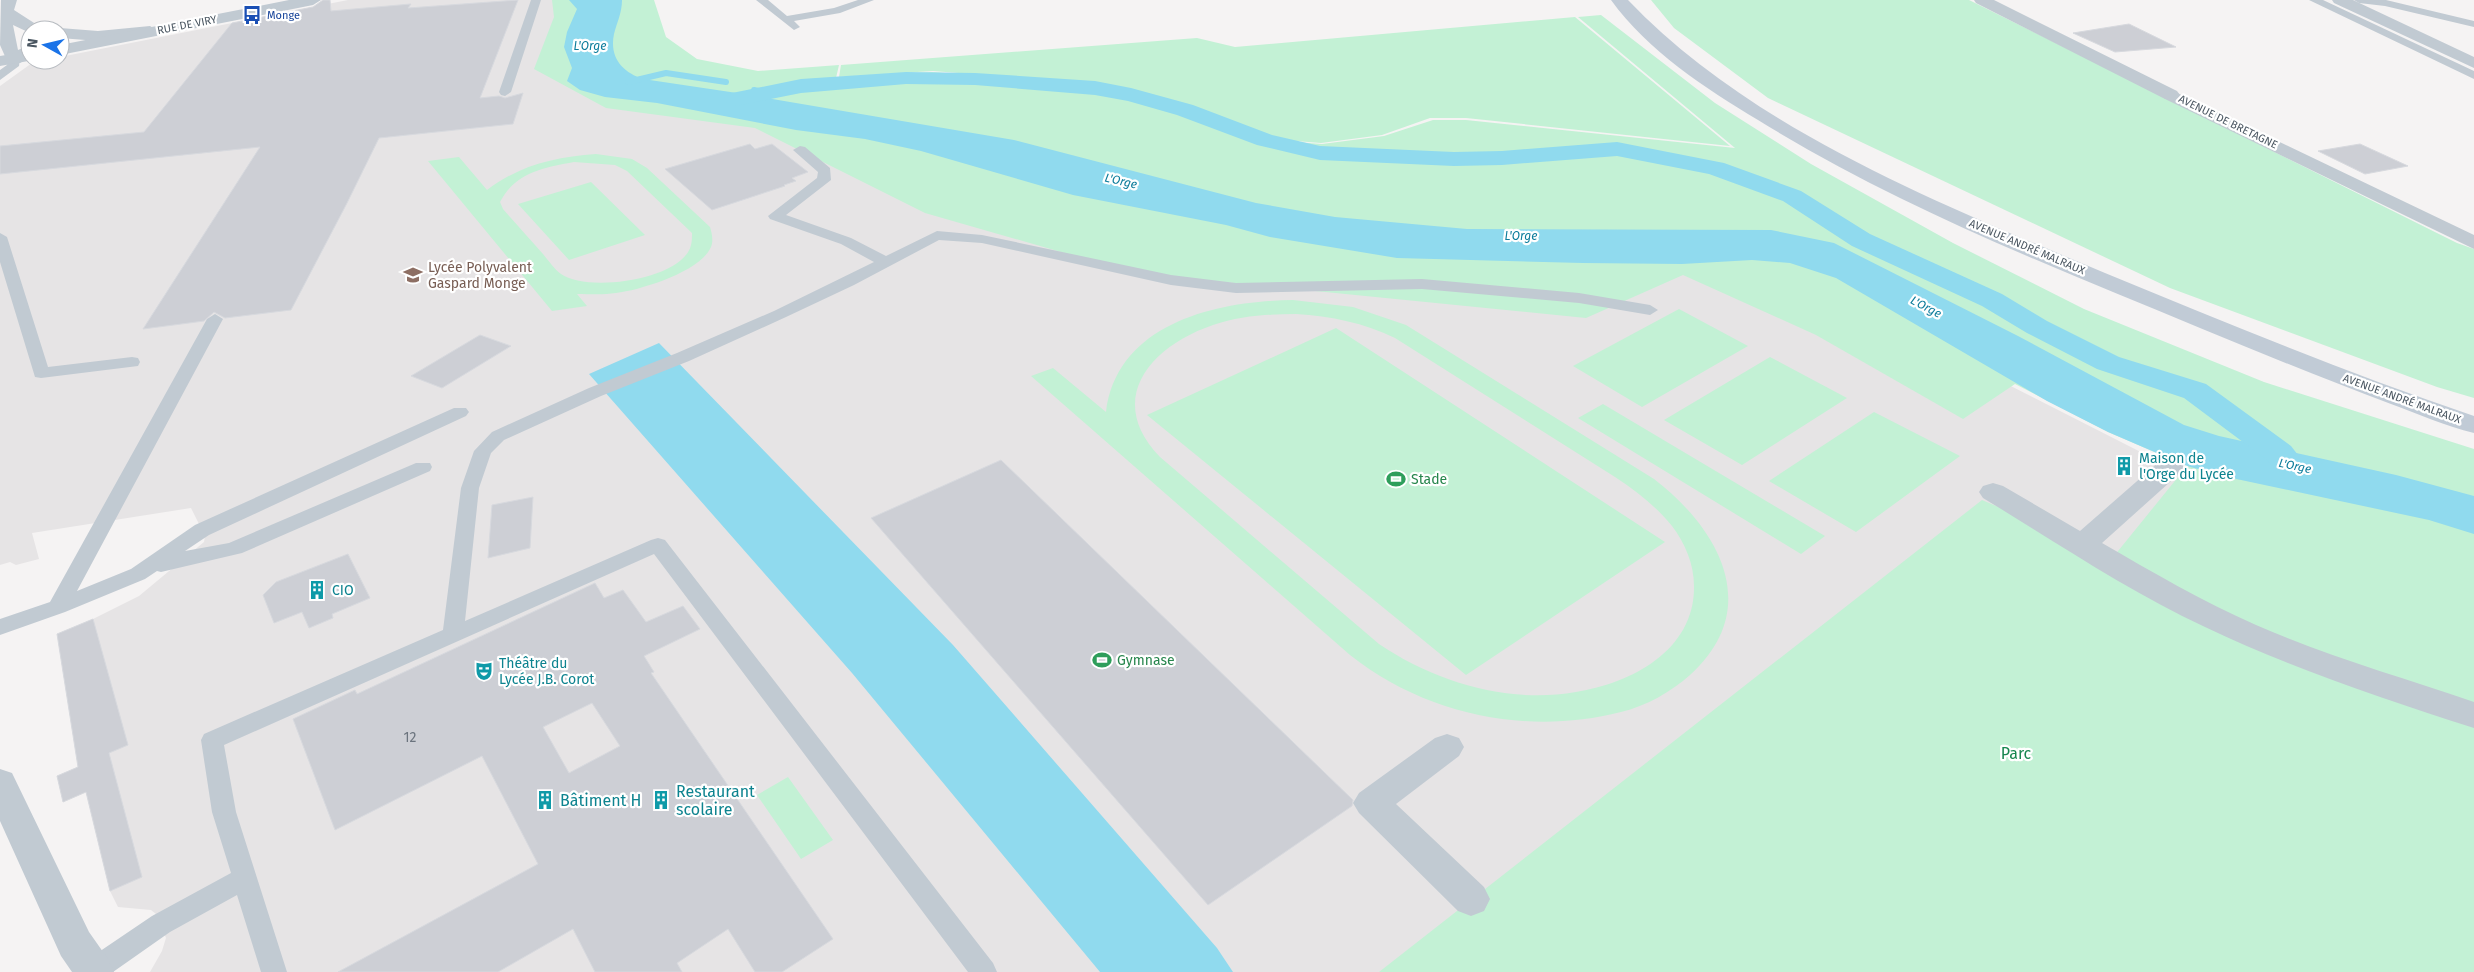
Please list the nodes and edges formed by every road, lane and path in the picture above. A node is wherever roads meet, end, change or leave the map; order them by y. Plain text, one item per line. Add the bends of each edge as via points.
1 (313, 0) edge
2 (536, 0) edge
3 (761, 0) edge
4 (869, 0) edge
5 (1619, 0) edge
6 (1982, 0) edge
7 (2314, 0) edge
8 (2340, 0) edge
9 (2359, 0) edge
10 (7, 5) edge
11 (786, 18) junction
12 (2456, 20) joint
13 (20, 21) edge
14 (2474, 24) edge
15 (794, 27) dead end
16 (157, 31) junction
17 (70, 34) edge
18 (70, 48) edge
19 (15, 59) edge
20 (2474, 62) edge
21 (2474, 75) edge
22 (0, 76) edge
23 (506, 92) dead end
24 (800, 150) dead end
25 (0, 237) edge
26 (2474, 243) edge
27 (885, 262) junction
28 (1650, 310) dead end
29 (215, 319) dead end
30 (132, 362) dead end
31 (460, 412) dead end
32 (2474, 424) edge
33 (423, 467) dead end
34 (2170, 467) dead end
35 (1993, 492) dead end
36 (2082, 545) junction
37 (138, 574) junction
38 (58, 607) junction
39 (0, 627) edge
40 (453, 634) junction
41 (2474, 715) edge
42 (1448, 746) dead end
43 (0, 782) edge
44 (245, 878) junction
45 (1471, 899) dead end
46 (93, 972) edge
47 (274, 972) edge
48 (984, 972) edge

1 - 16 street, RUE DE VIRY
2 - 23 lane
3 - 11 lane
4 - 11 lane via 836,12
5 - 32 main road, AVENUE ANDRÉ MALRAUX via 1674,55 1736,99 1890,186 2268,348 2390,397
6 - 26 street, AVENUE DE BRETAGNE
7 - 21 lane
8 - 20 street
9 - 12 lane
10 - 13 street
10 - 19 street via 8,46
11 - 15 lane
12 - 14 lane
16 - 17 street via 98,36
16 - 18 street, RUE DE VIRY
19 - 22 lane via 13,66
24 - 27 lane via 825,171 824,180 775,216 846,241
25 - 30 lane via 41,373
27 - 28 lane via 937,235 982,239 1171,280 1236,288 1422,284 1579,298
27 - 40 lane via 849,282 683,357 594,392 498,436 483,451 470,488
29 - 38 lane
31 - 37 lane via 202,530
33 - 37 lane via 235,548 172,560
34 - 36 street
35 - 36 street
36 - 41 street via 2215,619 2327,665
37 - 38 lane
38 - 39 lane
40 - 44 lane via 212,740 224,812
40 - 48 lane via 658,545
42 - 45 street via 1371,803
43 - 46 street via 75,944
44 - 46 lane via 161,924
44 - 47 lane

